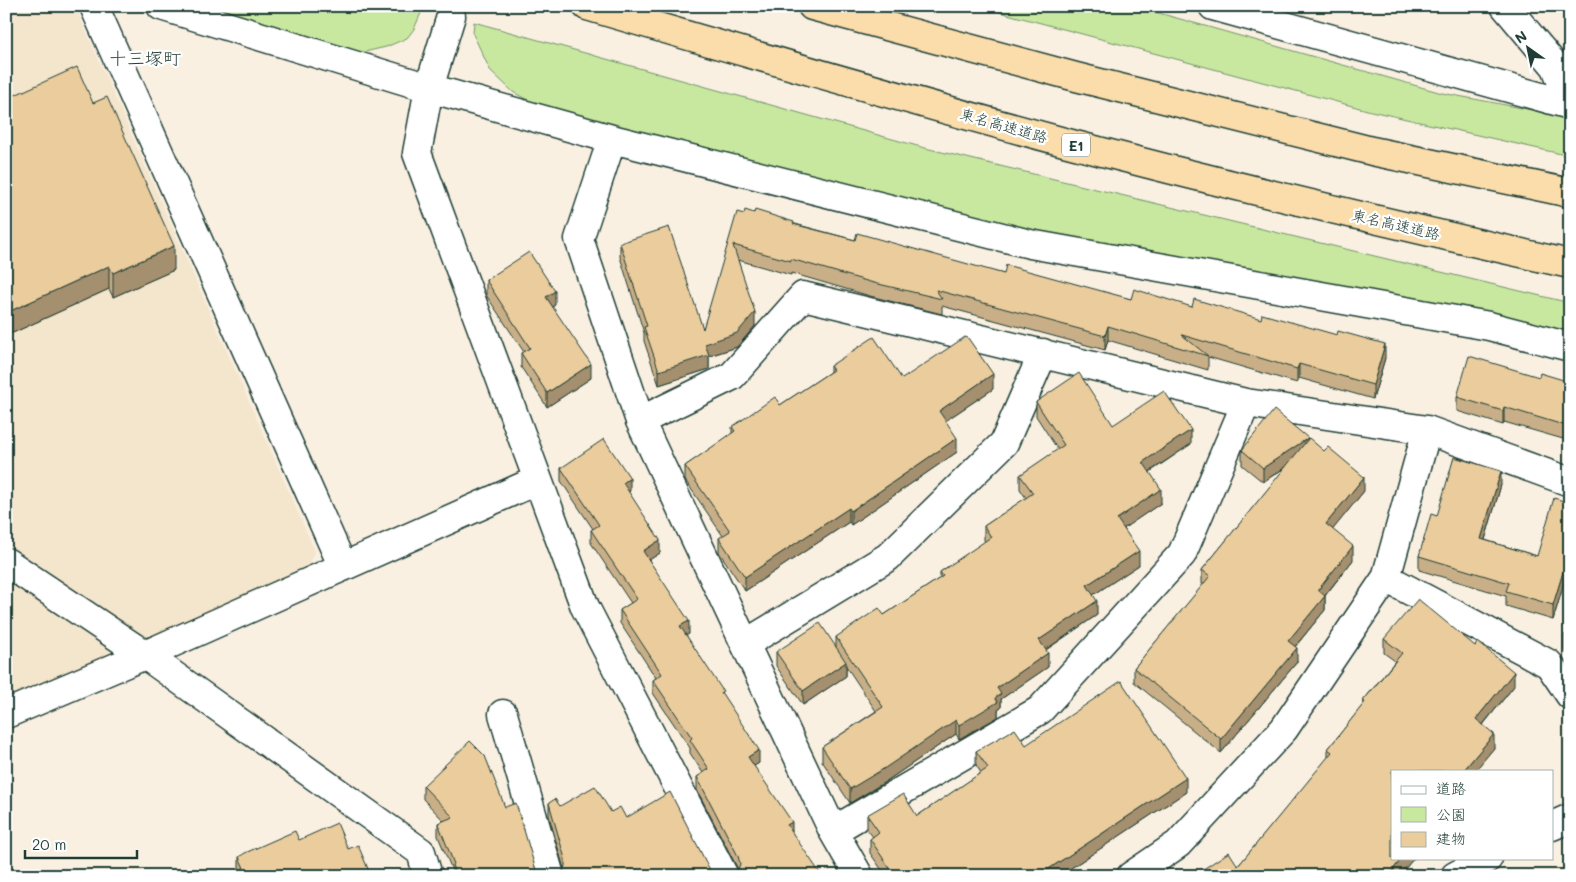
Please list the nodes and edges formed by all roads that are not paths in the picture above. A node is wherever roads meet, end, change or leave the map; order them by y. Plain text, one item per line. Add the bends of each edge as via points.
1 (94, 6) edge
2 (161, 6) edge
3 (587, 6) edge
4 (812, 6) edge
5 (1213, 6) edge
6 (1506, 6) edge
7 (451, 16) dead end
8 (429, 88) junction
9 (1570, 105) edge
10 (612, 139) junction
11 (1570, 193) edge
12 (1570, 264) edge
13 (1570, 347) edge
14 (1043, 353) junction
15 (1246, 403) junction
16 (640, 421) junction
17 (1427, 430) junction
18 (538, 480) junction
19 (1570, 482) edge
20 (6, 562) edge
21 (343, 567) junction
22 (1386, 578) junction
23 (745, 644) junction
24 (145, 655) junction
25 (1570, 695) edge
26 (6, 714) edge
27 (503, 714) dead end
28 (1570, 818) edge
29 (1554, 825) edge
30 (833, 831) junction
31 (1484, 860) edge
32 (428, 876) edge
33 (550, 876) edge
34 (724, 876) edge
35 (858, 876) edge
36 (1131, 876) edge
37 (1455, 876) edge

1 - 21 street
2 - 8 street
3 - 12 highway, 東名高速道路 / E1 via 1063,141 1362,217
4 - 11 highway via 1372,152
5 - 9 street
6 - 9 street via 1556,67
7 - 8 street
8 - 10 street
8 - 18 street via 417,153
10 - 13 street via 1030,244 1489,326
10 - 16 street via 580,239
14 - 15 street
14 - 16 street via 803,296 732,376
14 - 23 street via 1004,443 888,557
15 - 17 street
15 - 30 street via 1182,554 1040,710
16 - 23 street
17 - 19 street
17 - 22 street
18 - 21 street
18 - 34 street via 585,606
20 - 24 street
21 - 24 street
22 - 25 street via 1549,664
22 - 36 street via 1284,729 1178,844
23 - 30 street
24 - 26 street
24 - 32 street via 421,852
27 - 33 street
28 - 29 street
30 - 35 street
31 - 37 street

